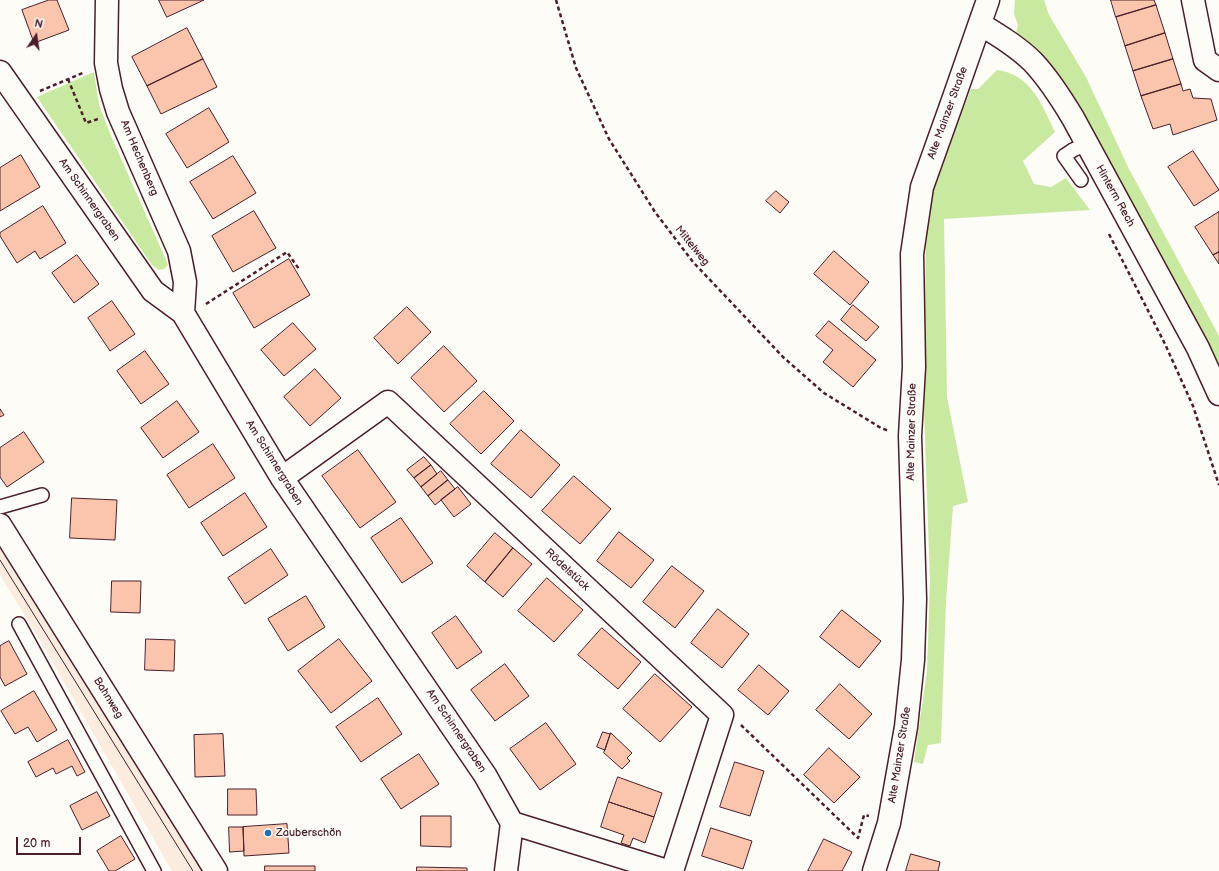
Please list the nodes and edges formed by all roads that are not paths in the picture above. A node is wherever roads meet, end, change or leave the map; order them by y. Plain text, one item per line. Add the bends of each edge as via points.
1 (106, 0) edge
2 (988, 0) edge
3 (1194, 0) edge
4 (980, 24) junction
5 (1219, 70) edge
6 (0, 72) edge
7 (1086, 144) junction
8 (1081, 180) dead end
9 (184, 315) junction
10 (1219, 394) edge
11 (282, 478) junction
12 (42, 495) dead end
13 (0, 507) edge
14 (0, 525) edge
15 (19, 624) dead end
16 (512, 823) junction
17 (154, 871) edge
18 (216, 871) edge
19 (506, 871) edge
20 (667, 871) edge
21 (672, 871) edge
22 (874, 871) edge

1 - 9 street, Am Hechenberg via 106,63 111,89 118,112 179,251 185,282
2 - 4 street, Alte Mainzer Straße
3 - 5 street via 1205,60
4 - 7 street, Hinterm Rech via 1032,61 1051,83
4 - 22 street, Alte Mainzer Straße via 922,187 912,254 914,367 910,436 915,599 912,660 906,727 889,824
6 - 9 street, Am Schinnergraben via 153,291
7 - 8 lane via 1064,156
7 - 10 street, Hinterm Rech via 1198,348
9 - 11 street, Am Schinnergraben
11 - 16 street, Am Schinnergraben via 456,731
11 - 21 street, Rödelstück via 388,402 722,714
12 - 13 lane
14 - 18 street, Bahnweg
15 - 17 lane
16 - 19 street
16 - 20 street

